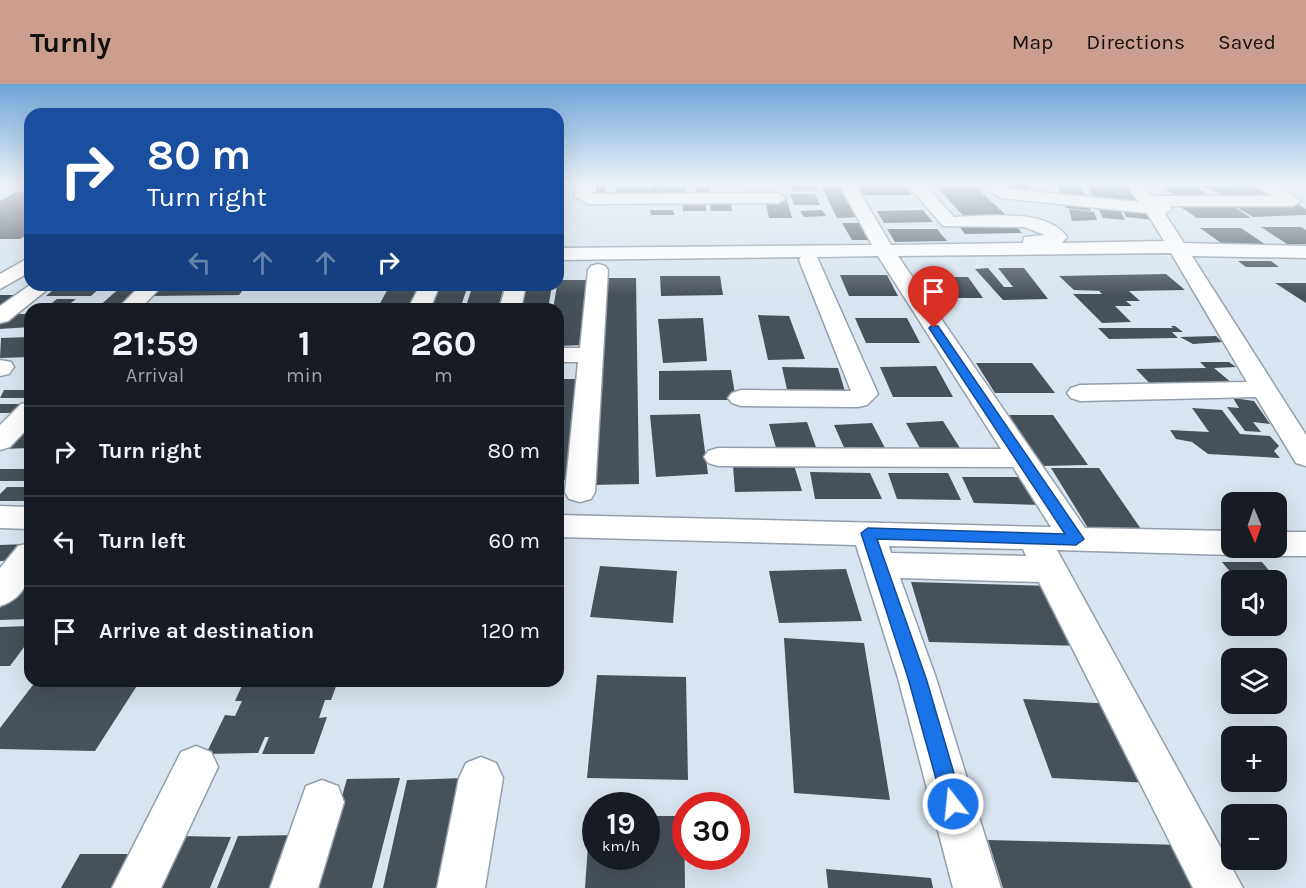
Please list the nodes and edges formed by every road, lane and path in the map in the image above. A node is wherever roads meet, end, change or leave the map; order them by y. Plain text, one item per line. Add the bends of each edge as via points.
1 (868, 222) edge
2 (949, 222) edge
3 (1167, 222) edge
4 (968, 249) junction
5 (1306, 252) edge
6 (1188, 253) junction
7 (564, 254) edge
8 (887, 255) junction
9 (1306, 257) edge
10 (808, 260) junction
11 (564, 263) edge
12 (15, 264) edge
13 (598, 270) dead end
14 (0, 283) edge
15 (35, 291) edge
16 (147, 291) edge
17 (134, 303) edge
18 (0, 316) edge
19 (564, 355) edge
20 (591, 355) junction
21 (1264, 389) junction
22 (1080, 393) dead end
23 (741, 398) dead end
24 (24, 416) edge
25 (1306, 421) edge
26 (0, 441) edge
27 (718, 457) dead end
28 (1306, 457) edge
29 (1021, 459) junction
30 (580, 492) dead end
31 (0, 517) edge
32 (24, 518) edge
33 (564, 526) edge
34 (1076, 539) junction
35 (1221, 543) edge
36 (1287, 544) edge
37 (1306, 544) edge
38 (873, 549) junction
39 (1041, 553) junction
40 (24, 562) edge
41 (0, 592) edge
42 (196, 767) dead end
43 (481, 778) dead end
44 (322, 802) dead end
45 (136, 888) edge
46 (294, 888) edge
47 (461, 888) edge
48 (977, 888) edge
49 (1219, 888) edge

1 - 8 street
2 - 4 street via 1036,222 1058,237 1042,242 960,240
3 - 6 street
4 - 6 street
4 - 8 street
5 - 6 street
6 - 8 street
6 - 9 street
6 - 21 street
6 - 25 street
7 - 8 street
8 - 10 street
8 - 29 street
10 - 11 street
10 - 23 street via 865,394 858,399
12 - 14 street
13 - 20 street
15 - 18 street
16 - 17 street
19 - 20 street
20 - 30 street
21 - 22 street
21 - 28 street
24 - 26 street
27 - 29 street
29 - 34 street
31 - 32 street
33 - 38 street
34 - 35 street
34 - 39 street
36 - 37 street
38 - 39 street
38 - 48 street via 917,678
39 - 49 street
40 - 41 street
42 - 45 street
43 - 47 street
44 - 46 street

